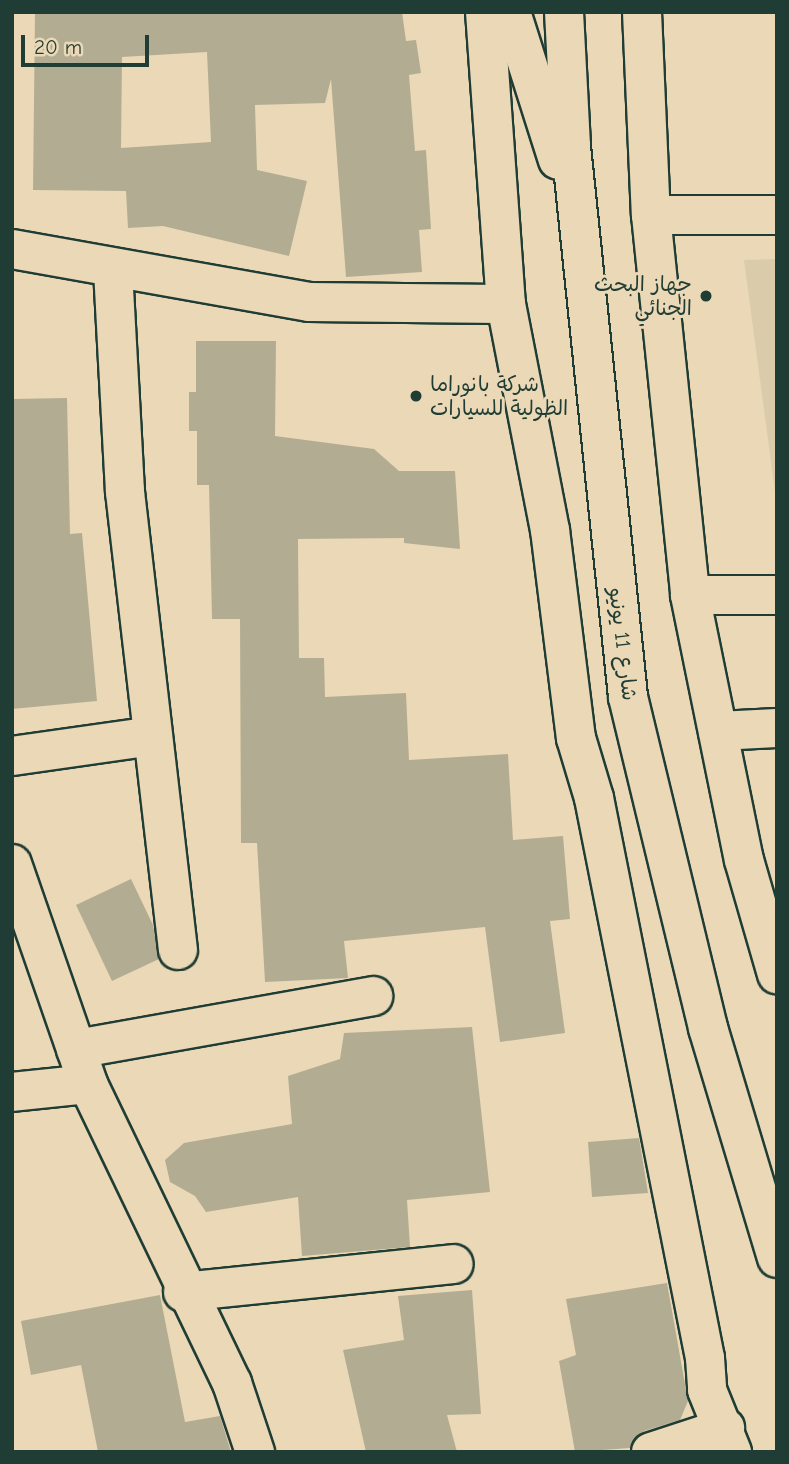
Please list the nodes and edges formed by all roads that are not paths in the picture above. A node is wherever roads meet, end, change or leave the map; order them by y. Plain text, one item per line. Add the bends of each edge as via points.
1 (485, 12) edge
2 (511, 12) edge
3 (564, 12) edge
4 (642, 12) edge
5 (652, 215) junction
6 (777, 215) edge
7 (579, 226) junction
8 (12, 249) edge
9 (113, 270) junction
10 (506, 304) junction
11 (690, 595) junction
12 (777, 595) edge
13 (777, 728) edge
14 (718, 731) junction
15 (152, 736) junction
16 (12, 756) edge
17 (12, 864) edge
18 (178, 950) dead end
19 (777, 974) edge
20 (373, 996) dead end
21 (82, 1066) junction
22 (12, 1091) edge
23 (777, 1258) edge
24 (454, 1265) dead end
25 (183, 1292) junction
26 (729, 1440) edge
27 (255, 1452) edge
28 (651, 1452) edge

1 - 10 main road
2 - 7 main road
3 - 7 main road, شارع 11 يونيو
4 - 5 main road
5 - 6 main road
5 - 11 main road
7 - 23 main road, شارع 11 يونيو via 628,697 709,1028
8 - 9 main road
9 - 10 main road via 309,302
9 - 15 main road via 125,492
10 - 26 main road via 550,530 576,738 594,798 705,1358 707,1390
11 - 12 main road
11 - 14 main road
13 - 14 main road
14 - 19 main road via 744,860
15 - 16 main road
15 - 18 main road
17 - 21 main road
20 - 21 main road
21 - 22 main road
21 - 25 main road
24 - 25 main road
25 - 27 main road via 232,1383
26 - 28 main road

